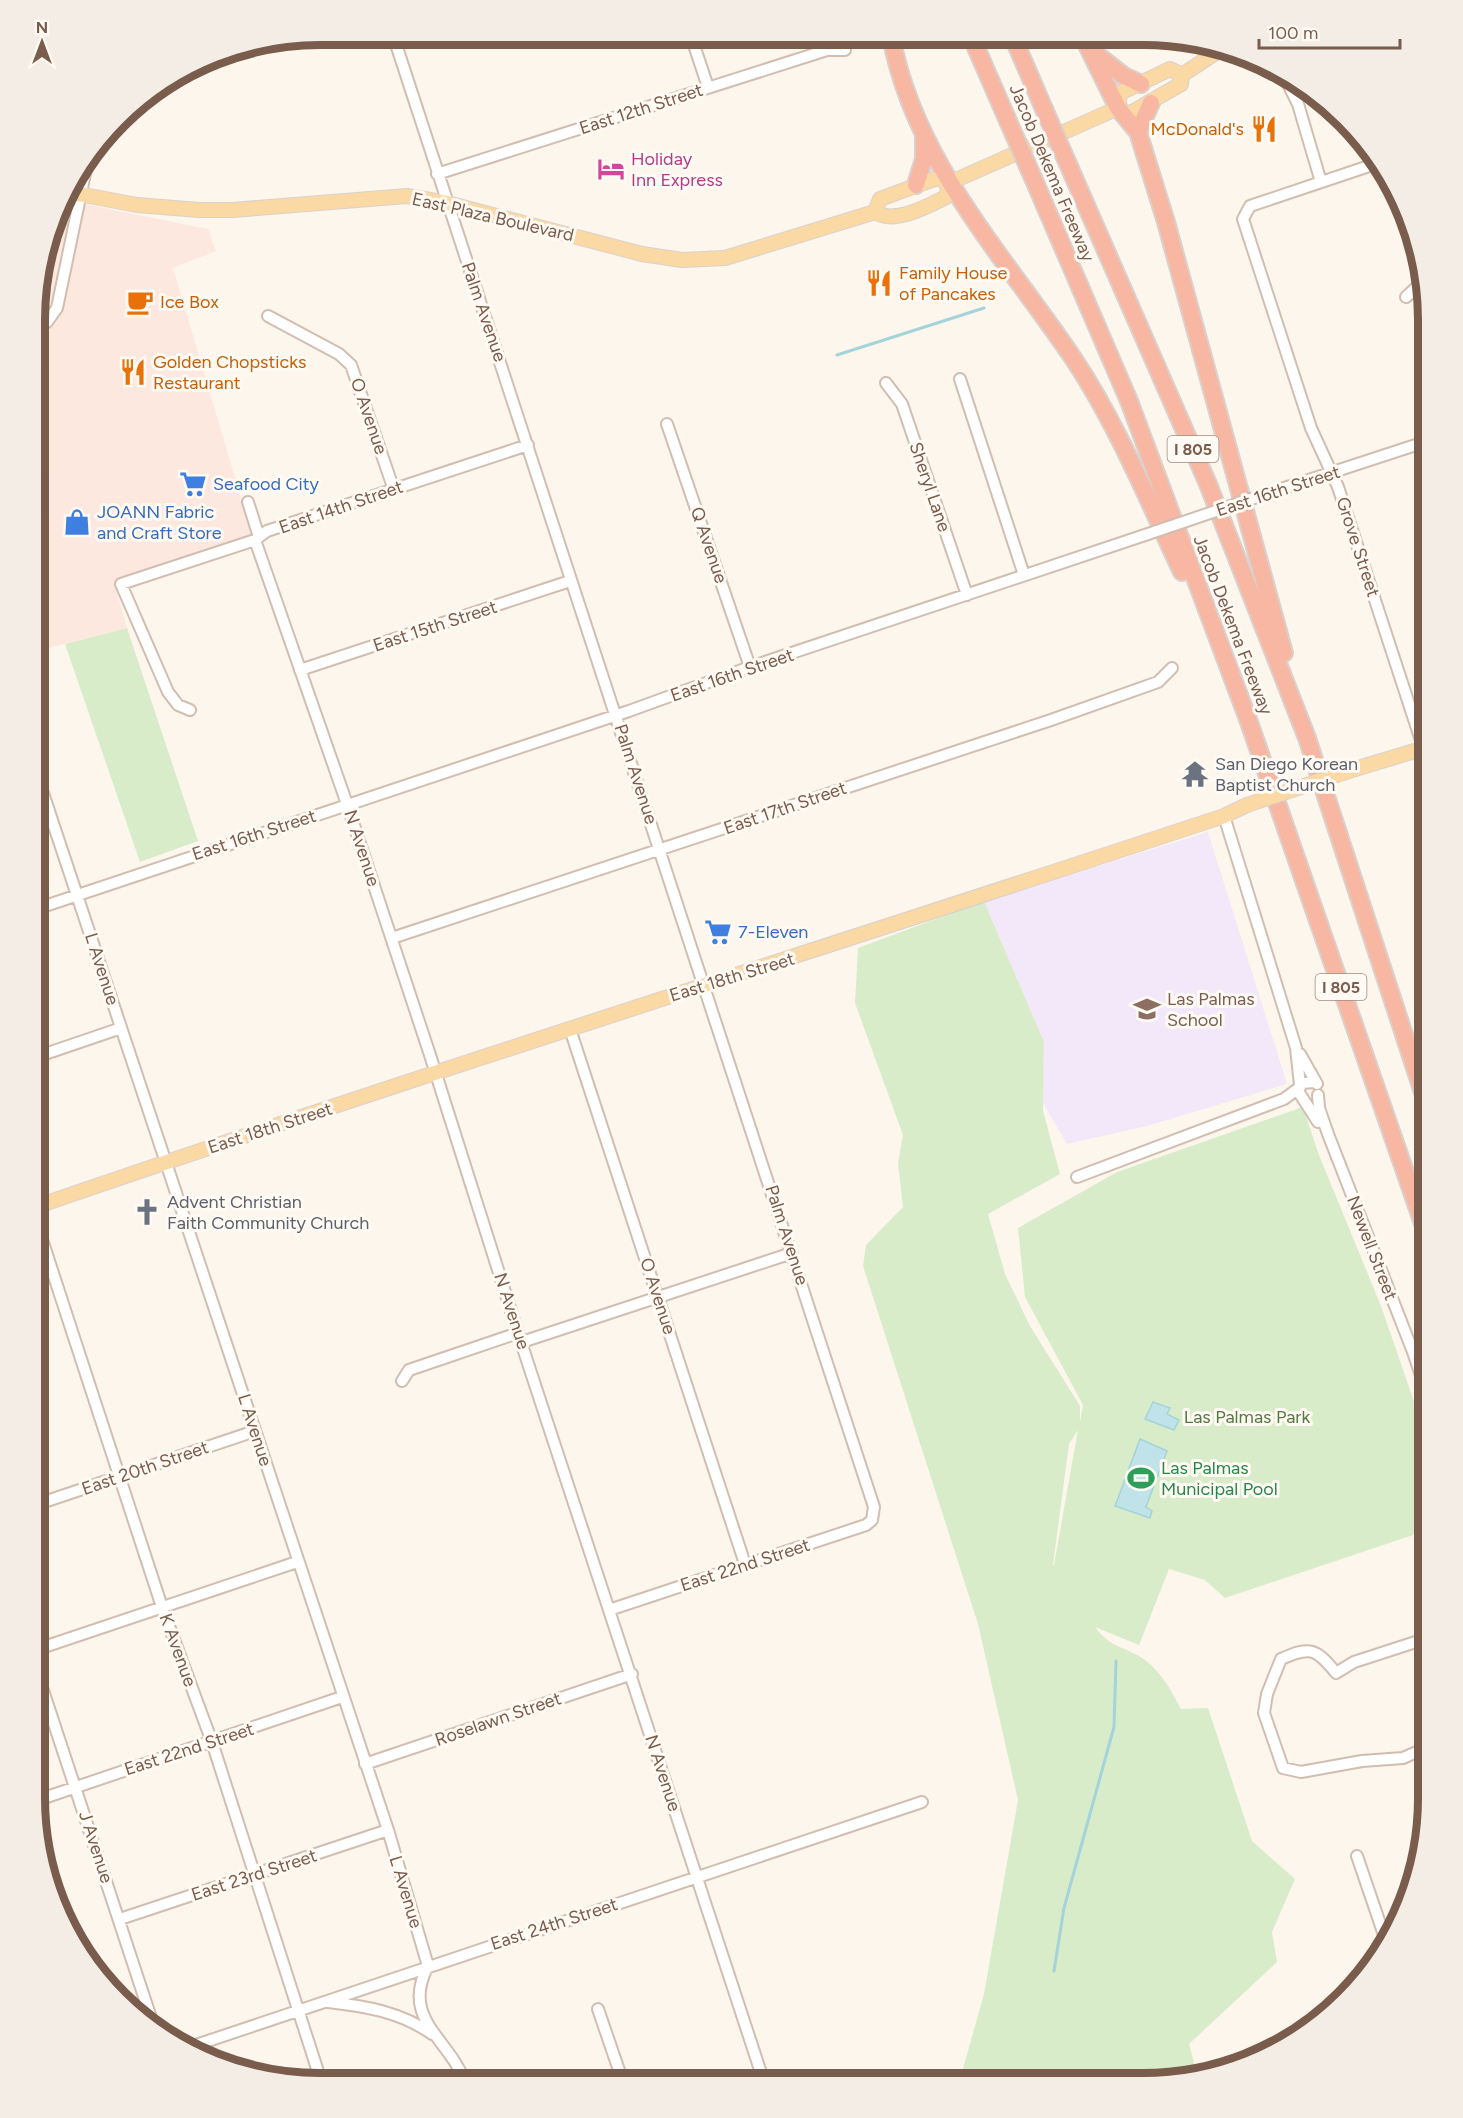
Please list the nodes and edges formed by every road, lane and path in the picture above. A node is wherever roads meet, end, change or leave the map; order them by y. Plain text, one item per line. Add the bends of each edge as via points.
1 (396, 45) edge
2 (694, 45) edge
3 (893, 45) edge
4 (975, 45) edge
5 (1017, 45) edge
6 (1088, 45) edge
7 (845, 50) dead end
8 (1093, 52) junction
9 (1214, 54) edge
10 (1182, 75) junction
11 (1141, 84) junction
12 (708, 87) junction
13 (1289, 87) edge
14 (1151, 103) junction
15 (1118, 108) junction
16 (1138, 132) junction
17 (924, 133) junction
18 (1371, 165) edge
19 (437, 174) junction
20 (85, 177) edge
21 (1321, 182) junction
22 (949, 183) junction
23 (916, 185) junction
24 (76, 193) edge
25 (82, 194) junction
26 (447, 203) junction
27 (875, 212) junction
28 (1416, 288) edge
29 (1406, 297) dead end
30 (268, 316) dead end
31 (45, 323) edge
32 (960, 379) dead end
33 (886, 383) dead end
34 (667, 424) dead end
35 (1418, 444) edge
36 (528, 445) junction
37 (1333, 471) junction
38 (394, 490) junction
39 (248, 502) dead end
40 (257, 539) junction
41 (1024, 575) junction
42 (570, 581) junction
43 (967, 595) junction
44 (750, 667) junction
45 (1172, 668) dead end
46 (300, 670) junction
47 (190, 710) dead end
48 (617, 716) junction
49 (1418, 725) edge
50 (1254, 736) junction
51 (1307, 738) junction
52 (1418, 754) edge
53 (45, 798) edge
54 (347, 804) junction
55 (1224, 816) junction
56 (661, 850) junction
57 (78, 895) junction
58 (45, 906) edge
59 (392, 938) junction
60 (705, 985) junction
61 (122, 1028) junction
62 (570, 1029) junction
63 (1296, 1048) junction
64 (45, 1055) edge
65 (437, 1074) junction
66 (1418, 1077) edge
67 (1314, 1082) junction
68 (1299, 1086) junction
69 (1318, 1095) junction
70 (1284, 1099) junction
71 (1305, 1100) junction
72 (1328, 1134) junction
73 (166, 1163) junction
74 (1077, 1177) dead end
75 (45, 1204) edge
76 (1418, 1209) edge
77 (45, 1249) edge
78 (792, 1253) junction
79 (658, 1297) junction
80 (520, 1338) junction
81 (1418, 1367) edge
82 (402, 1381) dead end
83 (255, 1431) junction
84 (118, 1477) junction
85 (45, 1502) edge
86 (874, 1514) joint
87 (297, 1562) junction
88 (745, 1564) junction
89 (162, 1607) junction
90 (609, 1610) junction
91 (1418, 1641) edge
92 (45, 1647) edge
93 (632, 1674) junction
94 (45, 1696) edge
95 (342, 1697) junction
96 (212, 1742) junction
97 (1418, 1751) edge
98 (365, 1764) junction
99 (76, 1787) junction
100 (45, 1798) edge
101 (922, 1802) dead end
102 (388, 1830) junction
103 (1357, 1856) dead end
104 (253, 1875) junction
105 (696, 1876) junction
106 (120, 1919) junction
107 (1383, 1932) edge
108 (428, 1966) junction
109 (325, 2001) junction
110 (598, 2009) dead end
111 (298, 2010) junction
112 (149, 2013) edge
113 (434, 2035) junction
114 (197, 2045) edge
115 (318, 2073) edge
116 (459, 2073) edge
117 (620, 2073) edge
118 (761, 2073) edge

1 - 19 street, Palm Avenue
2 - 12 street
3 - 17 highway via 898,74
4 - 50 highway, Jacob Dekema Freeway / I 805, bridge via 1129,402
5 - 51 highway, Jacob Dekema Freeway / I 805, bridge via 1208,484
6 - 8 highway
7 - 12 street, East 12th Street via 827,50
8 - 11 highway
8 - 15 highway
9 - 10 main road, East Plaza Boulevard
10 - 11 main road, East Plaza Boulevard via 1170,69
10 - 14 main road, East Plaza Boulevard via 1181,84
11 - 15 main road, East Plaza Boulevard via 1120,93
12 - 19 street, East 12th Street
13 - 21 street via 1298,104
14 - 15 main road, East Plaza Boulevard via 1129,114
14 - 16 highway
15 - 16 highway
15 - 22 main road, East Plaza Boulevard
16 - 51 highway
17 - 22 highway
17 - 23 highway via 924,159
18 - 21 street
19 - 26 street, Palm Avenue
20 - 25 street
21 - 37 street, Grove Street via 1250,206 1243,219 1311,428
22 - 23 main road, East Plaza Boulevard via 937,178
22 - 27 main road, East Plaza Boulevard via 946,197 928,206 889,218
22 - 50 highway via 1074,359 1133,466
23 - 27 main road, East Plaza Boulevard via 880,199
24 - 25 main road, East Plaza Boulevard
25 - 26 main road, East Plaza Boulevard via 137,205 199,210 396,196
25 - 31 street via 57,308
26 - 27 main road, East Plaza Boulevard via 642,254 682,260 725,258
26 - 36 street, Palm Avenue
28 - 29 street
30 - 38 street, O Avenue via 339,354 351,365
32 - 41 street
33 - 43 street, Sheryl Lane via 902,404
34 - 44 street, Q Avenue
35 - 37 street, East 16th Street
36 - 38 street, East 14th Street
36 - 42 street, Palm Avenue
37 - 41 street, East 16th Street, bridge
37 - 49 street, Grove Street
38 - 40 street, East 14th Street via 267,531
39 - 40 street, N Avenue
40 - 46 street, N Avenue
40 - 47 street, East 14th Street via 122,584 168,692 178,705
41 - 43 street, East 16th Street
42 - 46 street, East 15th Street
42 - 48 street, Palm Avenue
43 - 44 street, East 16th Street
44 - 48 street, East 16th Street
45 - 56 street, East 17th Street via 1158,682
46 - 54 street, N Avenue
48 - 54 street, East 16th Street
48 - 56 street, Palm Avenue
50 - 76 highway, Jacob Dekema Freeway / I 805
51 - 66 highway, Jacob Dekema Freeway / I 805
52 - 55 main road, East 18th Street, bridge via 1355,769
53 - 57 street, L Avenue
54 - 57 street, East 16th Street
54 - 59 street, N Avenue
55 - 60 main road, East 18th Street
55 - 63 street, Newell Street
56 - 59 street, East 17th Street
56 - 60 street, Palm Avenue
57 - 58 street, East 16th Street
57 - 61 street, L Avenue
59 - 65 street, N Avenue
60 - 62 main road, East 18th Street
60 - 78 street, Palm Avenue
61 - 64 street
61 - 73 street, L Avenue
62 - 65 main road, East 18th Street
62 - 79 street, O Avenue
63 - 67 street, Newell Street
63 - 68 street, Newell Street
65 - 73 main road, East 18th Street
65 - 80 street, N Avenue
67 - 68 street via 1308,1080
67 - 69 street, Newell Street
68 - 70 street
68 - 71 street, Newell Street via 1299,1094
69 - 71 street
69 - 72 street, Newell Street via 1318,1108
70 - 71 street
70 - 74 street
71 - 72 street, Newell Street
72 - 81 street, Newell Street
73 - 75 main road, East 18th Street
73 - 83 street, L Avenue
77 - 84 street, K Avenue
78 - 79 street
78 - 86 street, Palm Avenue
79 - 80 street
79 - 88 street, O Avenue
80 - 82 street via 409,1370
80 - 90 street, N Avenue
83 - 84 street, East 20th Street
83 - 87 street, L Avenue
84 - 85 street, East 20th Street
84 - 89 street, K Avenue
86 - 88 street, East 22nd Street via 866,1525
87 - 89 street
87 - 95 street, L Avenue
88 - 90 street, East 22nd Street
89 - 92 street
89 - 96 street, K Avenue
90 - 93 street, N Avenue
91 - 97 street via 1354,1662 1335,1673 1313,1651 1281,1659 1264,1713 1283,1768 1301,1772 1403,1758
93 - 98 street, Roselawn Street
93 - 105 street, N Avenue
94 - 99 street, J Avenue
95 - 96 street, East 22nd Street
95 - 98 street, L Avenue
96 - 99 street, East 22nd Street
96 - 104 street, K Avenue
98 - 102 street, L Avenue
99 - 100 street, East 22nd Street
99 - 106 street, J Avenue
101 - 105 street, East 24th Street
102 - 104 street, East 23rd Street
102 - 108 street, L Avenue
103 - 107 street
104 - 106 street, East 23rd Street
104 - 111 street, K Avenue
105 - 108 street, East 24th Street
105 - 118 street, N Avenue
106 - 112 street, J Avenue
108 - 109 street, East 24th Street
108 - 113 street via 418,1984 419,1999
109 - 111 street, East 24th Street
109 - 113 street via 383,2010 421,2025
110 - 117 street
111 - 114 street, East 24th Street
111 - 115 street, K Avenue
113 - 116 street

